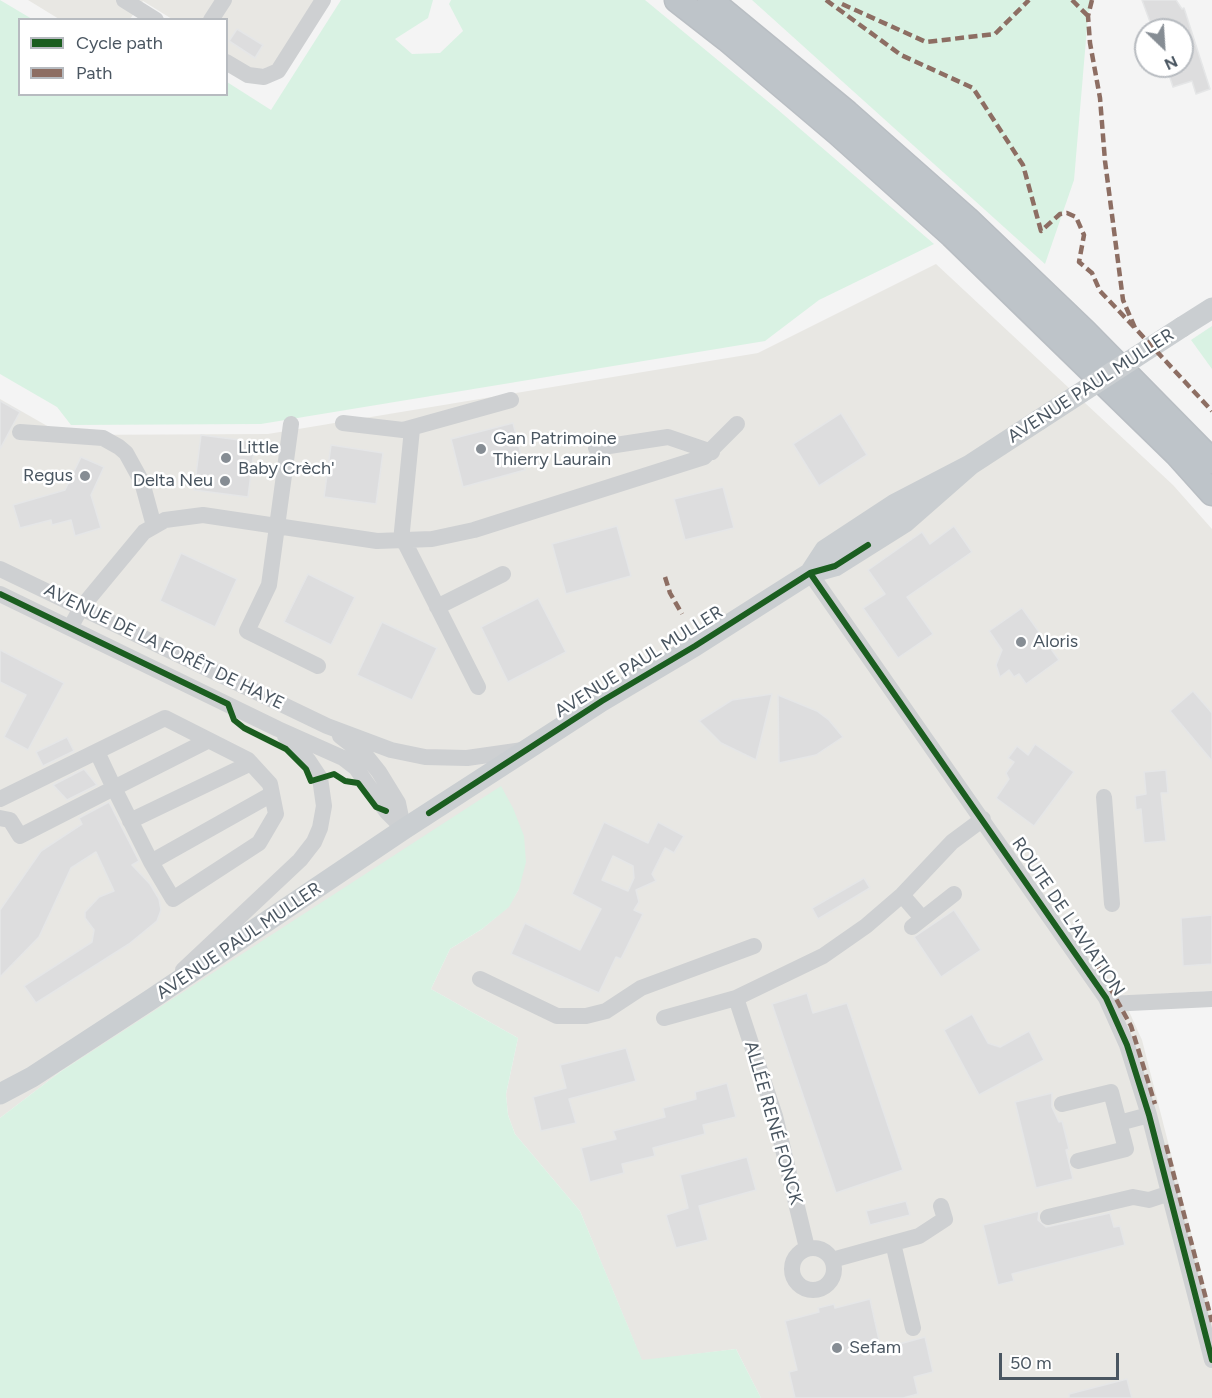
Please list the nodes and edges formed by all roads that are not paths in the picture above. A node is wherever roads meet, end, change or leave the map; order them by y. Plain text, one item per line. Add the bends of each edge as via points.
1 (124, 0) edge
2 (224, 0) edge
3 (323, 0) edge
4 (677, 0) edge
5 (710, 0) edge
6 (153, 18) edge
7 (212, 18) edge
8 (228, 63) edge
9 (1212, 308) edge
10 (511, 400) dead end
11 (343, 423) dead end
12 (291, 424) dead end
13 (737, 424) dead end
14 (412, 429) junction
15 (20, 432) dead end
16 (596, 448) dead end
17 (712, 452) junction
18 (1212, 461) edge
19 (1212, 493) edge
20 (154, 526) junction
21 (276, 526) junction
22 (402, 541) junction
23 (0, 569) edge
24 (810, 573) junction
25 (503, 574) dead end
26 (0, 594) edge
27 (437, 607) junction
28 (81, 608) junction
29 (70, 628) junction
30 (318, 666) dead end
31 (478, 687) dead end
32 (327, 726) junction
33 (278, 729) junction
34 (209, 740) junction
35 (527, 750) junction
36 (97, 752) junction
37 (251, 763) junction
38 (114, 788) junction
39 (272, 794) junction
40 (1104, 797) dead end
41 (1, 799) edge
42 (5, 819) edge
43 (983, 819) junction
44 (130, 820) junction
45 (404, 829) junction
46 (151, 862) junction
47 (954, 894) dead end
48 (902, 895) junction
49 (1112, 904) dead end
50 (754, 946) dead end
51 (480, 979) dead end
52 (736, 998) junction
53 (1212, 999) edge
54 (150, 1000) junction
55 (1109, 1004) junction
56 (664, 1018) dead end
57 (32, 1077) junction
58 (0, 1094) edge
59 (0, 1102) edge
60 (1062, 1104) dead end
61 (1149, 1115) junction
62 (1119, 1123) junction
63 (1077, 1161) dead end
64 (1170, 1193) junction
65 (942, 1206) dead end
66 (1048, 1217) dead end
67 (893, 1243) junction
68 (807, 1248) junction
69 (832, 1260) junction
70 (913, 1328) dead end
71 (1212, 1360) edge

1 - 6 street
2 - 7 street
3 - 8 street via 279,71 264,77 248,75
4 - 19 highway via 830,126 952,235 1177,454
5 - 18 highway via 968,219
9 - 24 main road, AVENUE PAUL MULLER, bridge via 970,465 905,522 836,566
10 - 14 street
11 - 14 street
12 - 21 street
13 - 17 street
14 - 22 street
15 - 20 street via 103,438 119,447 142,482
16 - 17 street via 668,437
17 - 22 street via 640,479 474,530
20 - 21 street via 176,517 203,515
20 - 28 street via 144,532
21 - 22 street
21 - 30 street via 269,585 248,631
22 - 27 street
23 - 28 street, AVENUE DE LA FORÊT DE HAYE
24 - 35 main road, AVENUE PAUL MULLER
24 - 43 street, ROUTE DE L'AVIATION
25 - 27 street
26 - 29 street, AVENUE DE LA FORÊT DE HAYE
27 - 31 street
28 - 29 street
28 - 32 street, AVENUE DE LA FORÊT DE HAYE
29 - 33 street, AVENUE DE LA FORÊT DE HAYE
32 - 35 street, AVENUE DE LA FORÊT DE HAYE via 391,750 425,757 467,758
32 - 45 street, AVENUE DE LA FORÊT DE HAYE via 367,757 379,772 398,803
33 - 45 street, AVENUE DE LA FORÊT DE HAYE via 344,758
33 - 54 street, AVENUE DE LA FORÊT DE HAYE via 320,778 324,806 314,842 300,860
34 - 36 street via 165,718
34 - 37 street
34 - 38 street
35 - 45 main road, AVENUE PAUL MULLER
36 - 38 street
36 - 41 street
37 - 39 street via 270,784
37 - 44 street
38 - 42 street via 20,836
38 - 44 street
39 - 46 street
39 - 46 street via 276,814 259,843 173,899
40 - 49 street
41 - 42 street
43 - 48 street via 952,842
43 - 55 street, ROUTE DE L'AVIATION
44 - 46 street
45 - 54 main road, AVENUE PAUL MULLER
47 - 48 street via 917,922
48 - 52 street via 823,956
50 - 51 street via 641,988 606,1011 586,1016 557,1016
52 - 56 street
52 - 68 street, ALLÉE RENÉ FONCK via 775,1116
53 - 55 street
54 - 57 main road, AVENUE PAUL MULLER
55 - 61 street, ROUTE DE L'AVIATION via 1127,1045
57 - 58 main road, AVENUE PAUL MULLER
57 - 59 main road, AVENUE PAUL MULLER
60 - 62 street via 1111,1092
61 - 62 street
61 - 64 street, ROUTE DE L'AVIATION
62 - 63 street via 1125,1149
64 - 66 street via 1149,1200 1133,1197
64 - 71 street, ROUTE DE L'AVIATION
65 - 67 street via 945,1219 919,1236
67 - 69 street
67 - 70 street
68 - 69 street via 826,1252
68 - 69 street via 796,1255 791,1271 799,1285 808,1290 826,1286 834,1269

